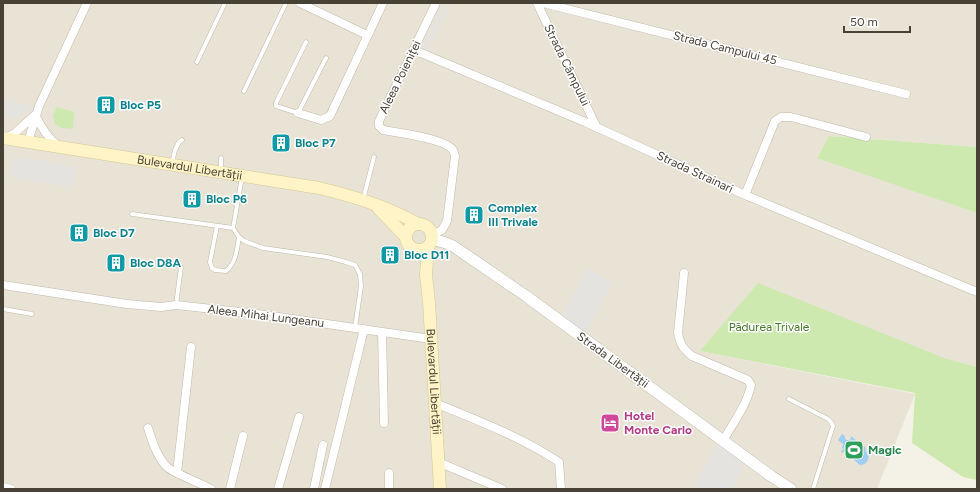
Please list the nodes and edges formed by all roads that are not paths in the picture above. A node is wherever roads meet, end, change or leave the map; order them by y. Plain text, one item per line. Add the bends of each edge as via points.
1 (88, 3) edge
2 (225, 3) edge
3 (286, 3) edge
4 (300, 3) edge
5 (383, 3) edge
6 (436, 3) edge
7 (537, 3) edge
8 (543, 3) edge
9 (367, 35) junction
10 (306, 42) dead end
11 (414, 50) junction
12 (326, 58) dead end
13 (197, 62) dead end
14 (244, 91) dead end
15 (906, 94) dead end
16 (298, 113) junction
17 (36, 115) junction
18 (597, 128) junction
19 (866, 137) dead end
20 (4, 139) edge
21 (182, 140) dead end
22 (28, 142) junction
23 (60, 148) junction
24 (374, 157) dead end
25 (221, 158) dead end
26 (171, 165) junction
27 (220, 173) junction
28 (242, 176) junction
29 (745, 195) junction
30 (368, 202) junction
31 (132, 214) dead end
32 (418, 224) junction
33 (217, 226) junction
34 (233, 228) junction
35 (239, 237) junction
36 (406, 237) junction
37 (431, 240) junction
38 (412, 248) junction
39 (181, 267) dead end
40 (684, 273) dead end
41 (426, 275) junction
42 (3, 285) edge
43 (977, 292) edge
44 (176, 305) junction
45 (3, 309) edge
46 (32, 314) dead end
47 (354, 328) junction
48 (364, 329) junction
49 (382, 332) junction
50 (431, 339) junction
51 (191, 347) dead end
52 (789, 399) dead end
53 (435, 403) junction
54 (299, 417) dead end
55 (384, 423) dead end
56 (148, 428) dead end
57 (244, 436) dead end
58 (723, 441) junction
59 (323, 445) dead end
60 (438, 462) junction
61 (178, 473) junction
62 (389, 473) dead end
63 (3, 487) edge
64 (786, 488) edge
65 (11, 489) edge
66 (211, 489) edge
67 (230, 489) edge
68 (278, 489) edge
69 (314, 489) edge
70 (325, 489) edge
71 (390, 489) edge
72 (440, 489) edge
73 (502, 489) edge
74 (561, 489) edge
75 (813, 489) edge

1 - 17 street
2 - 13 lane
3 - 14 lane
4 - 9 street
5 - 9 street
6 - 11 street, Aleea Poieniței
7 - 18 street, Strada Câmpului
8 - 15 street, Strada Campului 45
9 - 16 street via 330,116 321,120
10 - 16 lane via 276,103 276,106
11 - 18 street, Strada Strainari
11 - 37 street, Aleea Poieniței via 379,120 379,126 384,130 429,138 452,149 455,156 448,214 445,227
12 - 16 lane
17 - 20 street
17 - 22 street
17 - 23 street via 42,130
18 - 29 street, Strada Strainari
19 - 29 street via 791,117 781,117 776,121
20 - 22 main road, Bulevardul Libertății
21 - 26 lane via 175,150
22 - 23 main road, Bulevardul Libertății
23 - 26 main road, Bulevardul Libertății
24 - 30 lane
25 - 27 lane
26 - 27 main road, Bulevardul Libertății
27 - 28 main road, Bulevardul Libertății
28 - 30 main road, Bulevardul Libertății via 319,188
28 - 34 lane
29 - 43 street, Strada Strainari
30 - 32 main road, Bulevardul Libertății
30 - 36 main road, Bulevardul Libertății via 387,216
31 - 33 lane
32 - 36 main road via 408,230
32 - 37 main road via 427,227
33 - 34 lane
33 - 35 lane via 210,262 215,270 226,271 230,268
34 - 35 lane
35 - 47 lane via 249,244 263,248 327,257 355,265 360,274 360,286
36 - 38 main road
37 - 38 main road via 421,250
37 - 41 main road, Bulevardul Libertății
37 - 58 street, Strada Libertății via 452,246 526,296
38 - 41 main road, Bulevardul Libertății
39 - 44 lane
40 - 58 street via 679,342 692,356 748,380 751,384 750,392
41 - 50 main road, Bulevardul Libertății
42 - 44 street, Aleea Mihai Lungeanu via 127,304 160,307
44 - 47 street, Aleea Mihai Lungeanu
45 - 46 lane
47 - 48 street, Aleea Mihai Lungeanu
48 - 49 street, Aleea Mihai Lungeanu
48 - 70 street
49 - 50 street, Aleea Mihai Lungeanu
49 - 55 street
50 - 53 main road, Bulevardul Libertății
51 - 61 street
52 - 75 lane via 828,419 833,426
53 - 60 main road, Bulevardul Libertății
53 - 74 street via 539,449 559,462
54 - 68 street
56 - 61 street via 162,461
57 - 67 street
58 - 64 street, Strada Libertății
59 - 69 street
60 - 72 main road, Bulevardul Libertății
60 - 73 street
61 - 66 street
62 - 71 street
63 - 65 street

